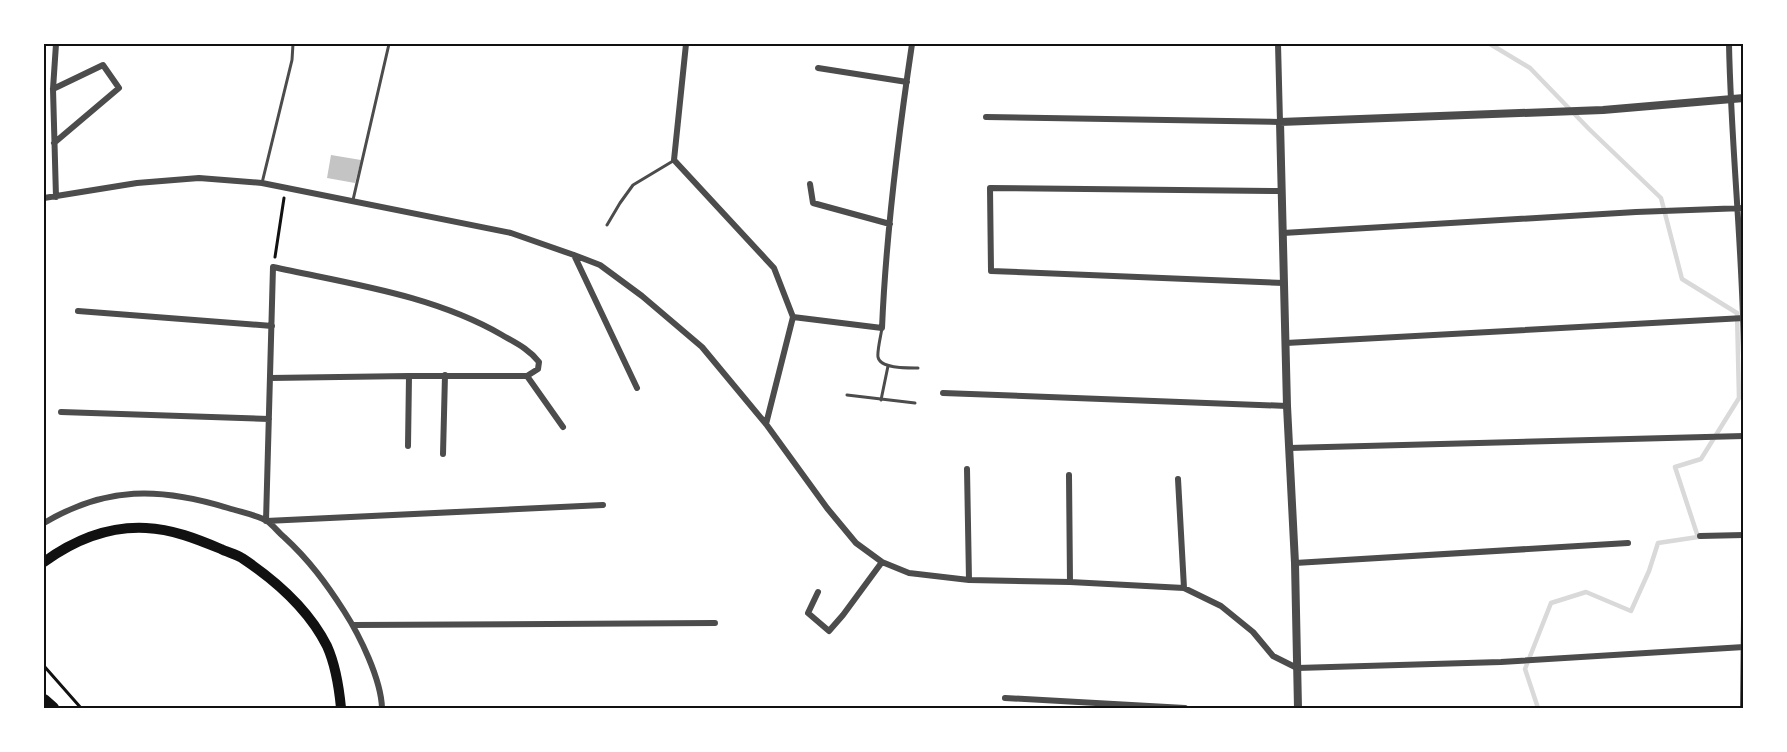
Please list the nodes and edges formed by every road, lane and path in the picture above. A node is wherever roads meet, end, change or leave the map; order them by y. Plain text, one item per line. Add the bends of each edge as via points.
1 (56, 44) edge
2 (293, 44) edge
3 (389, 44) edge
4 (686, 44) edge
5 (912, 44) edge
6 (1278, 44) edge
7 (1729, 44) edge
8 (818, 68) dead end
9 (907, 82) junction
10 (53, 89) junction
11 (1743, 98) edge
12 (1730, 99) junction
13 (986, 117) dead end
14 (1280, 122) junction
15 (54, 143) junction
16 (674, 160) junction
17 (262, 183) junction
18 (810, 184) dead end
19 (285, 187) junction
20 (1282, 191) junction
21 (56, 197) junction
22 (44, 198) edge
23 (352, 202) junction
24 (1740, 208) edge
25 (890, 224) junction
26 (608, 225) dead end
27 (1283, 233) junction
28 (574, 255) junction
29 (273, 267) junction
30 (1284, 283) junction
31 (78, 311) dead end
32 (793, 317) junction
33 (1742, 318) edge
34 (272, 326) junction
35 (882, 328) junction
36 (1286, 343) junction
37 (1743, 356) edge
38 (888, 366) junction
39 (918, 368) dead end
40 (409, 375) junction
41 (445, 375) junction
42 (527, 376) junction
43 (270, 378) junction
44 (637, 388) dead end
45 (943, 393) dead end
46 (847, 395) dead end
47 (881, 400) junction
48 (915, 403) dead end
49 (1287, 406) junction
50 (61, 412) dead end
51 (269, 419) junction
52 (766, 424) junction
53 (563, 427) dead end
54 (1743, 436) edge
55 (408, 446) dead end
56 (1289, 448) junction
57 (443, 454) dead end
58 (967, 469) dead end
59 (1069, 475) dead end
60 (1178, 479) dead end
61 (603, 505) dead end
62 (266, 521) junction
63 (44, 523) edge
64 (1743, 535) edge
65 (1700, 536) dead end
66 (1628, 543) dead end
67 (44, 562) edge
68 (882, 562) junction
69 (1295, 563) junction
70 (969, 580) junction
71 (1070, 582) junction
72 (1184, 588) junction
73 (818, 592) dead end
74 (1743, 617) edge
75 (715, 623) dead end
76 (353, 625) junction
77 (1743, 647) edge
78 (44, 666) edge
79 (1297, 668) junction
80 (1005, 698) dead end
81 (44, 700) edge
82 (52, 708) edge
83 (81, 708) edge
84 (341, 708) edge
85 (382, 708) edge
86 (1185, 708) edge
87 (1298, 708) edge
88 (1743, 708) edge

1 - 10 street
2 - 17 lane
3 - 23 lane
4 - 16 street
5 - 9 street
6 - 14 street
7 - 12 street
8 - 9 street
9 - 25 street
10 - 15 street
10 - 15 street via 103,65 119,88
11 - 12 street
12 - 14 street via 1603,110
12 - 24 street
13 - 14 street
14 - 20 street
15 - 21 street
16 - 26 lane via 633,185
16 - 32 street via 774,268
17 - 19 street
17 - 21 street via 199,178 137,183
18 - 25 street via 813,203
19 - 23 street
19 - 29 path
20 - 27 street
20 - 30 street via 990,188 991,271
21 - 22 street
23 - 28 street via 511,233
24 - 27 street
24 - 33 street
25 - 35 street
27 - 30 street
28 - 44 street
28 - 52 street via 600,265 702,347
29 - 34 street
29 - 42 street via 397,293 480,322 531,352 539,362 538,369
30 - 36 street
31 - 34 street
32 - 35 street
32 - 52 street
33 - 36 street
33 - 37 street
34 - 43 street
35 - 38 lane via 878,358
36 - 49 street
38 - 39 lane
38 - 47 lane
40 - 41 street
40 - 43 street
40 - 55 street
41 - 42 street
41 - 57 street
42 - 53 street
43 - 51 street
45 - 49 street
46 - 47 lane
47 - 48 lane
49 - 56 street
50 - 51 street
51 - 62 street
52 - 68 street via 856,543
54 - 56 street
56 - 69 street
58 - 70 street
59 - 71 street
60 - 72 street
61 - 62 street
62 - 63 street via 172,494 130,492 88,501
62 - 76 street via 313,566
64 - 65 street
66 - 69 street
67 - 84 main road via 81,540 108,531 146,528 189,536 240,557 284,590 308,616 336,668
68 - 70 street via 909,573
68 - 73 street via 829,631 808,613
69 - 79 street
70 - 71 street
71 - 72 street
72 - 79 street via 1221,606 1273,656
74 - 77 street
75 - 76 street
76 - 85 street via 371,665
77 - 79 street via 1553,660
77 - 88 street
78 - 83 path
79 - 87 street
80 - 86 street
81 - 82 highway

